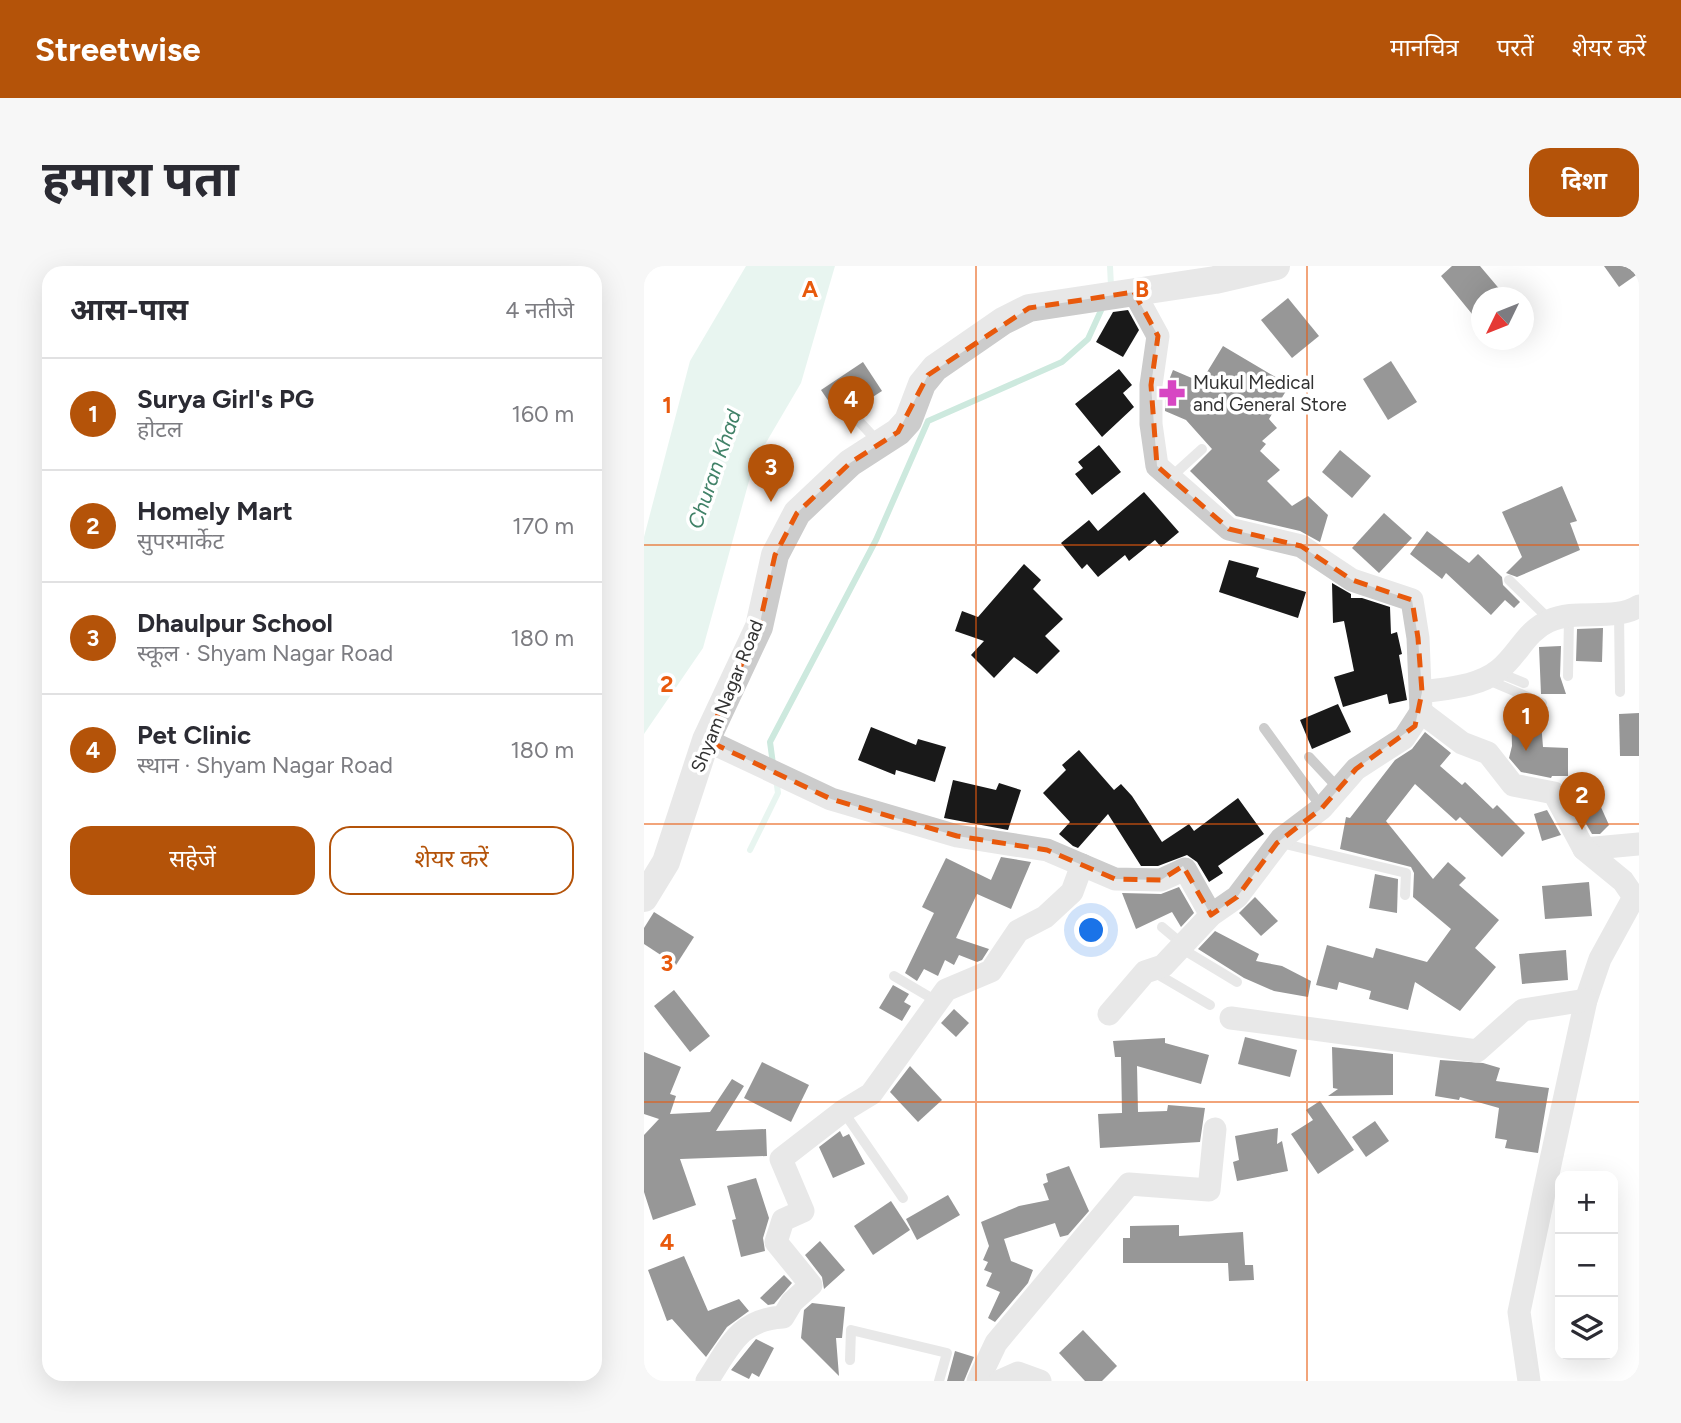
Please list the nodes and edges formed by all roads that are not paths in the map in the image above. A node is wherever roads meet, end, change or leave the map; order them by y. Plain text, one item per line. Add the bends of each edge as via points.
1 (1276, 266) edge
2 (1134, 292) junction
3 (856, 418) dead end
4 (880, 444) junction
5 (1202, 449) dead end
6 (1170, 478) junction
7 (1509, 580) dead end
8 (1629, 609) edge
9 (1560, 618) junction
10 (1491, 675) junction
11 (1569, 676) dead end
12 (1524, 684) dead end
13 (1619, 692) dead end
14 (1421, 702) junction
15 (1542, 703) dead end
16 (1264, 728) dead end
17 (706, 740) junction
18 (1309, 757) dead end
19 (1339, 789) junction
20 (1322, 808) junction
21 (1281, 839) junction
22 (1639, 844) edge
23 (1584, 849) junction
24 (1082, 864) junction
25 (1405, 895) dead end
26 (644, 898) edge
27 (1211, 915) junction
28 (1162, 927) dead end
29 (1180, 945) junction
30 (1150, 970) junction
31 (894, 976) dead end
32 (1237, 982) dead end
33 (1586, 1000) junction
34 (938, 1002) junction
35 (1210, 1005) dead end
36 (1109, 1014) dead end
37 (1230, 1018) dead end
38 (843, 1111) junction
39 (1215, 1129) dead end
40 (903, 1198) dead end
41 (850, 1360) dead end
42 (706, 1381) edge
43 (939, 1381) edge
44 (978, 1381) edge
45 (1000, 1381) edge
46 (1040, 1381) edge
47 (1529, 1381) edge

1 - 2 street, Shyam Nagar Road
2 - 4 street, Shyam Nagar Road via 1029,308 1003,321 928,375 908,421
2 - 6 street via 1158,336 1151,424 1157,466
3 - 4 lane
4 - 17 street, Shyam Nagar Road via 850,463 807,502 785,533 775,555 759,627
5 - 6 lane
6 - 14 street via 1229,529 1301,546 1352,580 1412,600
7 - 9 lane
8 - 9 street
8 - 13 lane
9 - 10 street via 1534,630
9 - 11 lane
10 - 12 lane
10 - 14 street
10 - 15 lane
14 - 19 street via 1415,726 1404,738 1356,769
14 - 23 street via 1462,743 1488,753 1513,785 1555,793
16 - 20 lane
17 - 24 street via 831,799 957,836 1047,850
17 - 26 street, Shyam Nagar Road via 667,862
18 - 19 lane
19 - 20 street
20 - 21 street
21 - 25 lane via 1285,844 1406,873
21 - 27 street via 1237,897
22 - 23 street
23 - 33 street via 1623,881 1634,897 1601,959
24 - 27 street via 1115,879 1141,881 1161,880 1185,869
24 - 34 street via 1072,892 1045,917 1018,931 991,971 946,990
27 - 29 street
28 - 29 lane
29 - 30 street via 1163,966
29 - 32 lane
30 - 35 lane
30 - 36 street
31 - 34 lane
33 - 37 street via 1523,1010 1477,1051
33 - 47 street via 1519,1312
34 - 38 street via 871,1094
38 - 40 lane
38 - 42 street via 781,1159 803,1211 783,1220 775,1242 811,1285 783,1317 764,1318 743,1329
39 - 44 street via 1209,1190 1129,1184 996,1343
41 - 43 lane via 850,1330 947,1353
45 - 46 street via 1018,1373

